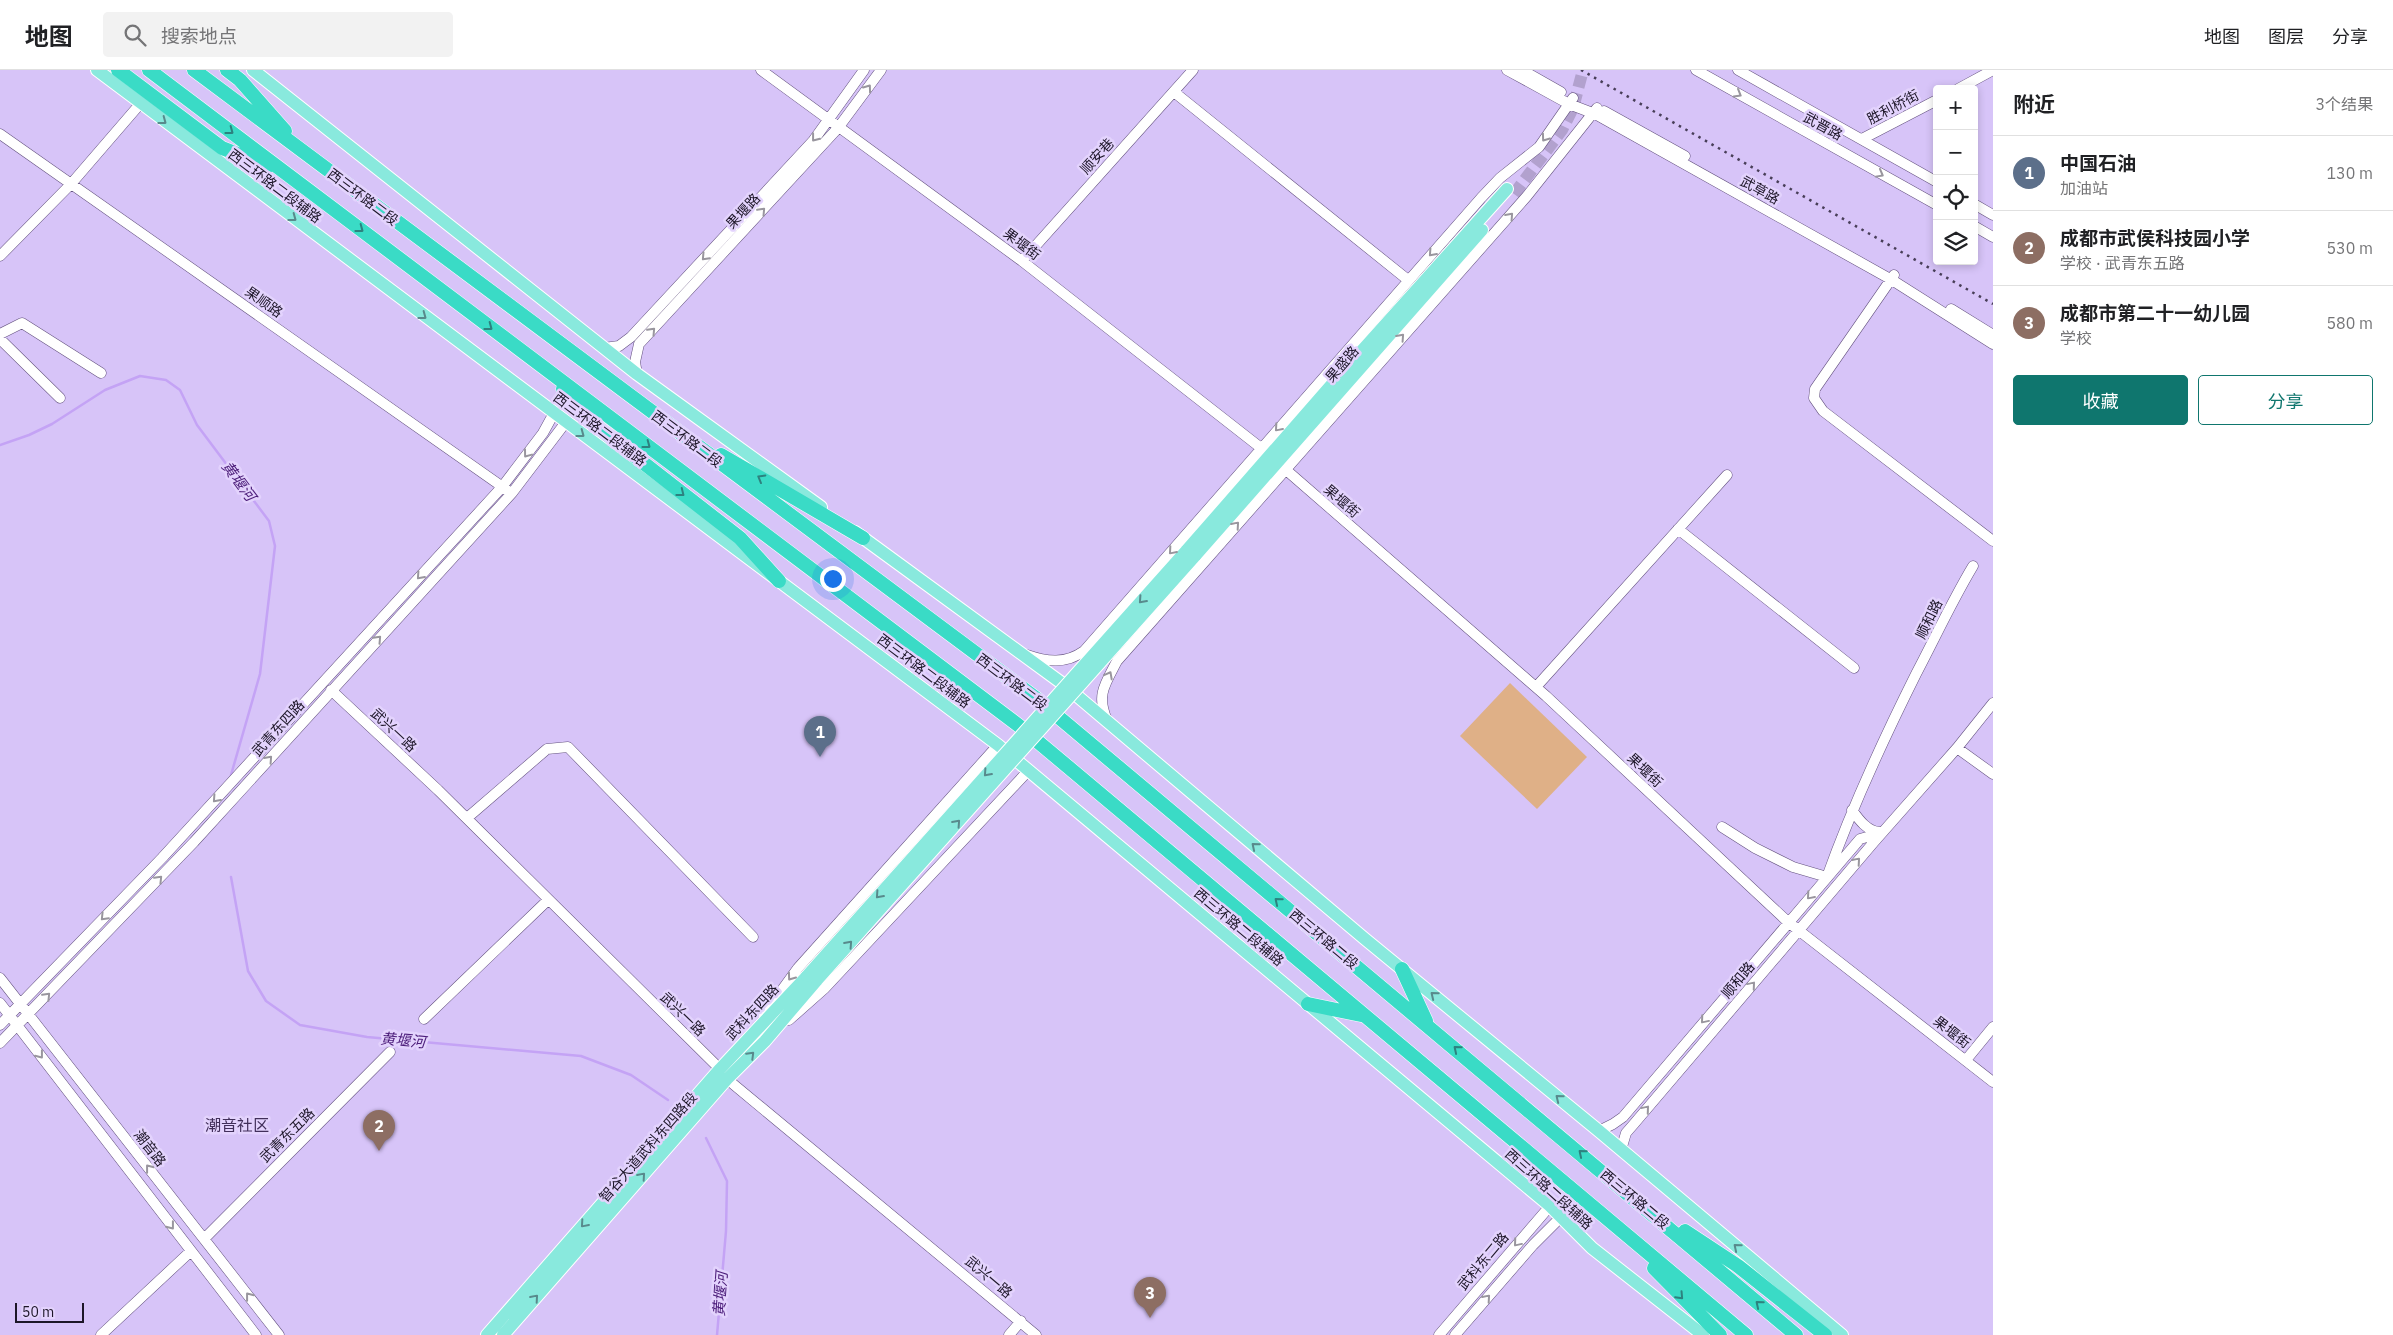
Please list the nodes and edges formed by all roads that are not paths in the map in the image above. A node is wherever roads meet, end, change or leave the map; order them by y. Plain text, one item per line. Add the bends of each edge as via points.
1 (96, 70) edge
2 (118, 70) edge
3 (149, 70) edge
4 (194, 70) edge
5 (227, 70) edge
6 (253, 70) edge
7 (761, 70) edge
8 (864, 70) edge
9 (881, 70) edge
10 (1193, 70) edge
11 (1508, 70) edge
12 (1522, 70) edge
13 (1696, 70) edge
14 (1738, 70) edge
15 (1993, 70) edge
16 (1965, 85) edge
17 (1174, 92) junction
18 (1571, 101) junction
19 (1933, 102) edge
20 (140, 104) junction
21 (1596, 111) junction
22 (829, 120) junction
23 (838, 128) junction
24 (0, 134) edge
25 (1862, 139) junction
26 (304, 152) junction
27 (284, 172) junction
28 (1933, 180) edge
29 (72, 184) junction
30 (1511, 191) tunnel mouth
31 (1933, 203) edge
32 (1978, 206) edge
33 (1993, 215) edge
34 (1978, 228) edge
35 (1993, 237) edge
36 (0, 256) edge
37 (1022, 261) junction
38 (1893, 277) junction
39 (1408, 280) junction
40 (0, 334) edge
41 (1360, 335) junction
42 (1993, 335) edge
43 (0, 339) edge
44 (1993, 344) edge
45 (604, 348) junction
46 (1381, 360) junction
47 (542, 366) junction
48 (101, 373) dead end
49 (637, 374) junction
50 (1343, 378) junction
51 (60, 398) dead end
52 (554, 413) junction
53 (1290, 414) junction
54 (566, 422) junction
55 (664, 422) junction
56 (1313, 438) junction
57 (1261, 448) junction
58 (1285, 470) junction
59 (1727, 475) dead end
60 (502, 487) junction
61 (512, 493) junction
62 (1678, 529) junction
63 (863, 538) junction
64 (1993, 541) edge
65 (1973, 566) dead end
66 (778, 581) junction
67 (1021, 653) junction
68 (1854, 668) dead end
69 (1536, 687) junction
70 (331, 690) junction
71 (1993, 703) edge
72 (1107, 721) junction
73 (998, 745) junction
74 (1957, 748) junction
75 (1029, 770) junction
76 (1993, 774) edge
77 (1852, 810) junction
78 (466, 818) junction
79 (1845, 826) junction
80 (1722, 827) dead end
81 (1884, 832) junction
82 (1860, 839) junction
83 (1874, 842) junction
84 (1827, 877) junction
85 (548, 900) junction
86 (1788, 922) junction
87 (1799, 930) junction
88 (753, 937) dead end
89 (1402, 969) junction
90 (0, 978) edge
91 (812, 978) junction
92 (0, 1003) edge
93 (20, 1004) junction
94 (1308, 1004) junction
95 (9, 1015) junction
96 (28, 1015) junction
97 (1364, 1015) junction
98 (424, 1019) dead end
99 (0, 1024) edge
100 (18, 1026) junction
101 (1429, 1026) junction
102 (1993, 1027) edge
103 (749, 1036) junction
104 (765, 1041) junction
105 (0, 1044) edge
106 (390, 1052) dead end
107 (1966, 1060) junction
108 (724, 1074) junction
109 (1993, 1082) edge
110 (1599, 1130) junction
111 (1621, 1150) junction
112 (1633, 1197) junction
113 (1550, 1206) junction
114 (1561, 1217) junction
115 (1611, 1222) junction
116 (204, 1238) junction
117 (191, 1251) junction
118 (1021, 1321) junction
119 (102, 1335) edge
120 (256, 1335) edge
121 (279, 1335) edge
122 (487, 1335) edge
123 (503, 1335) edge
124 (1008, 1335) edge
125 (1036, 1335) edge
126 (1439, 1335) edge
127 (1455, 1335) edge
128 (1703, 1335) edge
129 (1720, 1335) edge
130 (1746, 1335) edge
131 (1796, 1335) edge
132 (1825, 1335) edge
133 (1842, 1335) edge

1 - 20 main road, 西三环路二段辅路
2 - 27 highway via 222,148
3 -> 27 highway, 西三环路二段
4 - 26 highway, 西三环路二段
5 - 26 highway via 240,80
6 - 45 main road
7 - 22 street, 果堰街
8 - 22 street, 果堰路
23 -> 9 street, 果堰路
10 - 17 street, 顺安巷
11 - 18 street, 武草路
12 - 18 street, 武草路
13 -> 31 street, 武晋路
14 - 25 street, 武晋路
15 - 16 street
17 - 37 street, 顺安巷
17 - 39 street
18 - 21 street, 武草路
18 -> 39 street via 1539,147 1500,178
19 - 25 street, 胜利桥街
20 - 29 street
20 -> 52 main road, 西三环路二段辅路
21 - 38 street, 武草路
46 -> 21 street via 1527,196
22 - 23 street, 果堰街
22 -> 45 street, 果堰路 via 631,337 619,346
23 - 37 street, 果堰街
49 -> 23 street, 果堰路 via 635,362 640,344
24 - 29 street, 果顺路
25 - 28 street, 武晋路
26 - 55 highway, 西三环路二段
27 -> 47 highway, 西三环路二段
29 - 36 street
29 - 60 street, 果顺路
30 - 50 main road, 果盛路
32 - 33 street
34 - 35 street
37 - 57 street, 果堰街
38 - 42 street, 武草路
38 - 44 street, 武草路
38 - 64 street via 1815,390 1814,398 1823,410
39 - 41 street
40 - 48 street via 22,323
41 - 50 street
41 - 53 street
43 - 51 street
45 - 49 main road
46 - 50 street
46 - 56 street
47 -> 66 highway via 596,426 740,538
47 -> 97 highway, 西三环路二段 via 1018,725
49 - 63 main road
50 - 53 street
50 - 56 street
50 - 91 main road, 果盛路, bridge
52 - 54 main road, 西三环路二段辅路
52 -> 60 street, 武青东四路
53 -> 57 street
54 - 61 street, 武青东四路
54 -> 66 main road, 西三环路二段辅路
63 -> 55 highway
101 -> 55 highway, 西三环路二段 via 1037,700
56 - 58 street
57 -> 67 street via 1084,651 1052,661
58 - 69 street, 果堰街
72 -> 58 street via 1100,701 1116,661
59 - 62 street
60 - 61 street, 果顺路
60 -> 93 street, 武青东四路 via 162,858
70 -> 61 street, 武青东四路
62 - 68 street
62 - 69 street
63 - 67 main road
65 - 77 street, 顺和路 via 1906,694
66 - 73 main road, 西三环路二段辅路
67 - 72 main road
69 - 86 street, 果堰街
70 - 78 street, 武兴一路
96 -> 70 street, 武青东四路 via 194,842
71 - 74 street, 顺和路
89 -> 72 main road
73 - 75 main road, 西三环路二段辅路
73 -> 103 street via 798,968
74 - 76 street
74 - 81 street, 顺和路
75 - 94 main road, 西三环路二段辅路
75 - 104 street via 824,989
77 - 79 street, 顺和路
77 - 81 street via 1874,832
78 - 85 street, 武兴一路
78 - 88 street via 548,749 568,747
79 - 82 street
79 - 84 street, 顺和路
80 - 84 street via 1793,868
81 - 82 street
81 - 83 street, 顺和路
82 - 83 street
82 - 84 street, 顺和路
87 -> 83 street, 顺和路
84 -> 86 street, 顺和路
85 - 98 street
85 - 108 street, 武兴一路
86 - 87 street, 果堰街
86 -> 110 street, 顺和路 via 1623,1117
87 - 107 street, 果堰街
111 -> 87 street, 顺和路 via 1626,1133
89 - 101 highway
110 -> 89 main road
90 - 93 street, 潮音路
91 - 103 main road, 武科东四路
91 - 104 main road, 智谷大道武科东四路段
92 - 95 street
93 - 95 street, 武青东四路
93 - 96 street, 潮音路
94 - 97 highway
94 - 113 main road, 西三环路二段辅路
95 - 99 street, 武青东四路
95 - 100 street
96 - 100 street, 武青东四路
116 -> 96 street, 潮音路
97 - 115 highway, 西三环路二段
100 - 105 street, 武青东四路
100 -> 117 street
112 -> 101 highway, 西三环路二段
102 - 107 street
103 - 108 main road, 武科东四路
108 -> 104 main road, 智谷大道武科东四路段
106 - 116 street, 武青东五路
107 - 109 street, 果堰街
108 - 118 street, 武兴一路
108 -> 122 main road, 智谷大道武科东四路段
123 -> 108 main road, 智谷大道武科东四路段
110 - 111 main road
133 -> 111 main road
131 -> 112 highway, 西三环路二段
112 - 132 highway via 1738,1266
113 - 114 main road, 西三环路二段辅路
113 -> 126 street, 武科东二路
127 -> 114 street, 武科东二路
114 - 128 main road, 西三环路二段辅路 via 1592,1248
115 -> 129 highway
115 - 130 highway, 西三环路二段
121 -> 116 street, 潮音路
117 - 119 street
117 - 120 street
118 - 124 street
118 - 125 street, 武兴一路

